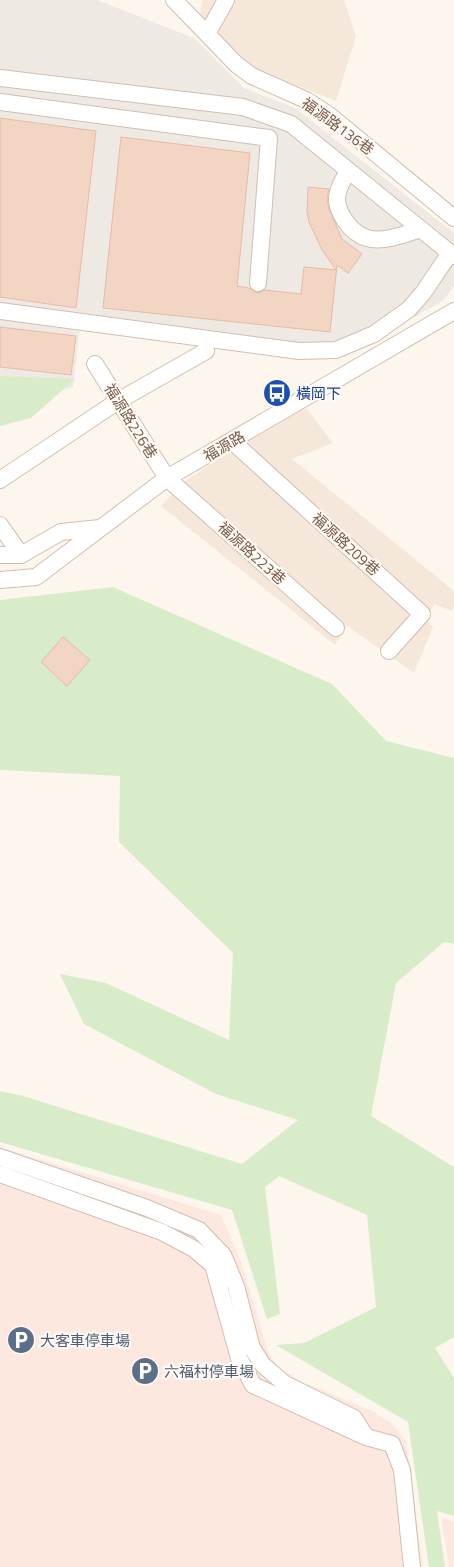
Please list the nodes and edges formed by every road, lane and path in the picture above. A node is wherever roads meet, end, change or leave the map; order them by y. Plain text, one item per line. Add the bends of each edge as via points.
1 (174, 0) edge
2 (226, 0) edge
3 (207, 34) junction
4 (0, 78) edge
5 (0, 102) edge
6 (291, 124) junction
7 (269, 138) junction
8 (348, 170) junction
9 (454, 218) edge
10 (421, 229) junction
11 (452, 255) edge
12 (258, 283) dead end
13 (0, 311) edge
14 (454, 311) edge
15 (206, 350) dead end
16 (95, 364) dead end
17 (118, 401) junction
18 (232, 441) junction
19 (167, 478) junction
20 (0, 480) edge
21 (0, 525) edge
22 (102, 528) junction
23 (0, 555) edge
24 (21, 555) junction
25 (0, 580) edge
26 (336, 628) dead end
27 (389, 651) dead end
28 (0, 1157) edge
29 (0, 1174) edge
30 (366, 1437) junction
31 (412, 1567) edge

1 - 3 street, 福源路136巷
2 - 3 street
3 - 9 street, 福源路136巷 via 252,76 306,100 329,115
4 - 6 street via 243,107
5 - 7 street
6 - 7 street
6 - 8 street
7 - 12 street
8 - 10 street
8 - 10 street via 337,194 340,213 350,229 368,238 393,238
10 - 11 street
11 - 13 street via 409,309 374,334 336,350 299,351
14 - 18 street, 福源路
15 - 17 street
16 - 17 street, 福源路226巷
17 - 19 street, 福源路226巷
17 - 20 street
18 - 19 street, 福源路
18 - 27 street, 福源路209巷 via 422,614
19 - 22 street, 福源路
19 - 26 street, 福源路223巷
21 - 24 street
22 - 24 street via 61,532
22 - 25 street, 福源路 via 36,577
23 - 24 street
28 - 30 street via 147,1208 199,1230 223,1255 236,1286 252,1348 262,1365 285,1384 354,1418
29 - 30 street via 162,1232 194,1249 213,1265 239,1358 253,1386
30 - 31 street via 392,1444 402,1470

